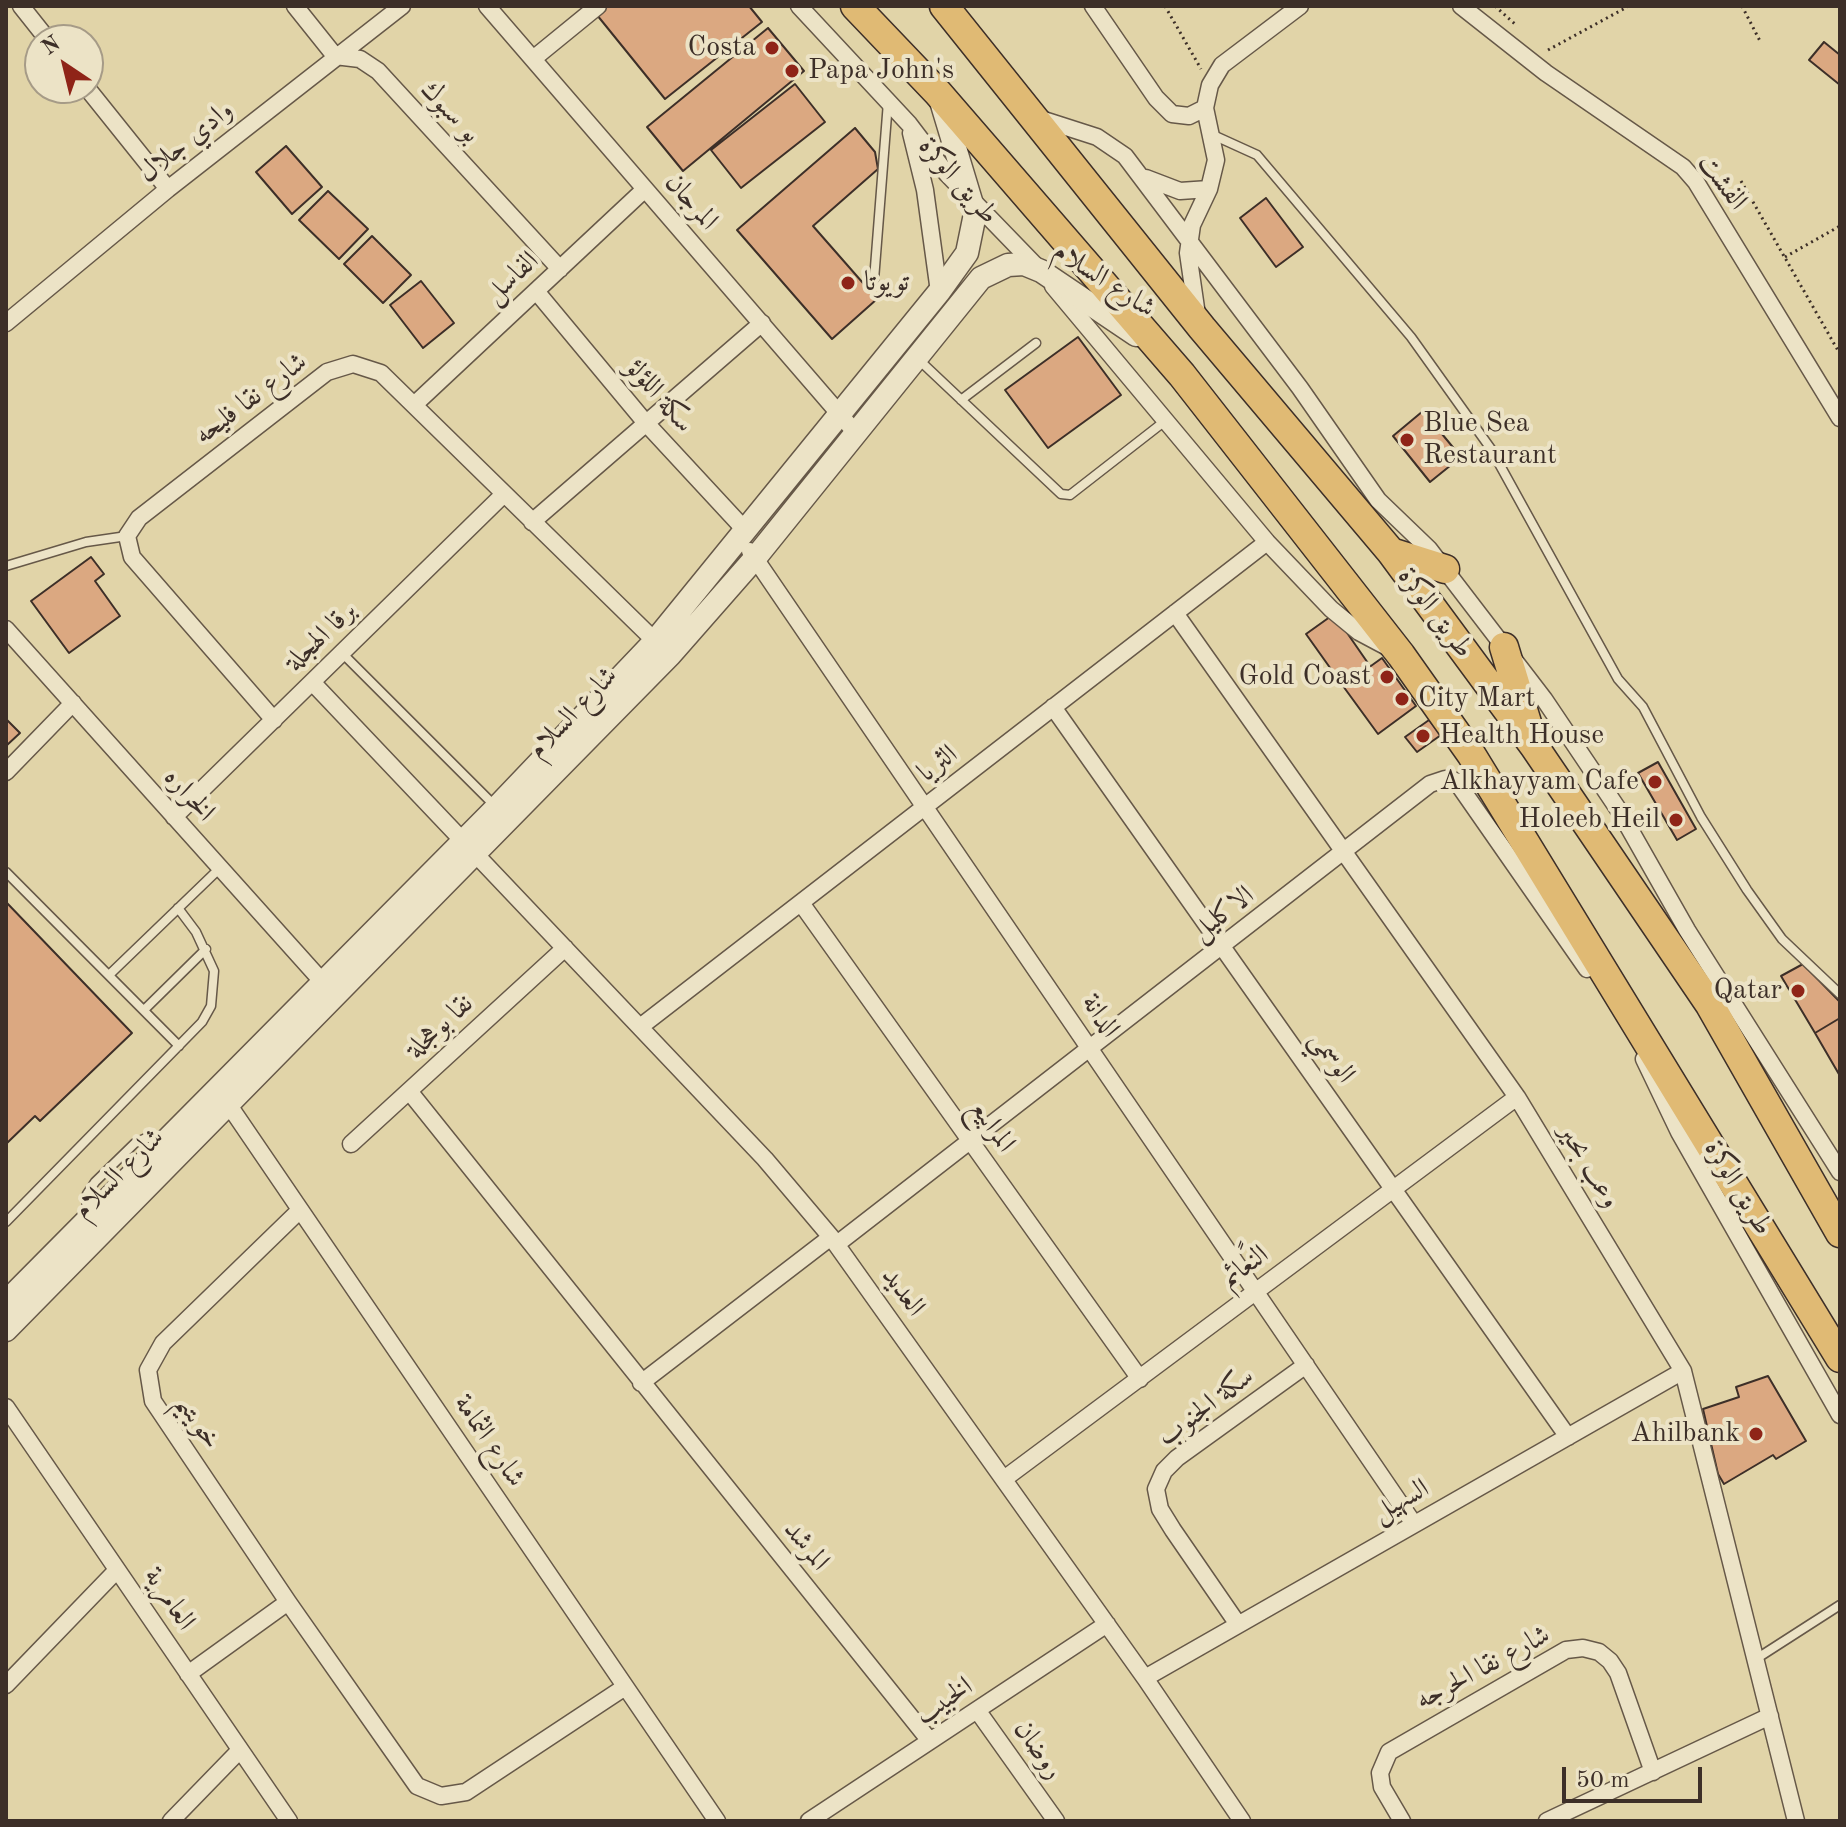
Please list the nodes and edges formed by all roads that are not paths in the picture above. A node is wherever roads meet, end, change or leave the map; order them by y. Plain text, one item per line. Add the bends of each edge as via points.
1 (21, 6) edge
2 (295, 6) edge
3 (402, 6) edge
4 (487, 6) edge
5 (598, 6) edge
6 (799, 6) edge
7 (855, 6) edge
8 (944, 6) edge
9 (1093, 6) edge
10 (1300, 6) edge
11 (1461, 6) edge
12 (35, 24) edge
13 (335, 56) junction
14 (533, 59) junction
15 (938, 93) junction
16 (888, 102) junction
17 (100, 104) edge
18 (1205, 108) junction
19 (1028, 112) junction
20 (909, 124) junction
21 (1212, 134) junction
22 (1139, 174) junction
23 (168, 189) junction
24 (645, 189) junction
25 (1209, 189) junction
26 (972, 201) junction
27 (1189, 238) junction
28 (560, 269) junction
29 (1041, 271) junction
30 (874, 280) dead end
31 (536, 291) junction
32 (939, 292) junction
33 (6, 323) edge
34 (762, 323) junction
35 (1202, 328) junction
36 (1036, 343) dead end
37 (917, 358) junction
38 (1182, 375) junction
39 (961, 400) junction
40 (414, 405) junction
41 (1840, 418) edge
42 (1165, 420) junction
43 (645, 422) junction
44 (849, 423) junction
45 (504, 494) junction
46 (532, 522) junction
47 (127, 536) junction
48 (743, 536) junction
49 (1267, 542) junction
50 (1391, 552) junction
51 (756, 557) junction
52 (6, 566) edge
53 (1445, 569) junction
54 (1175, 613) junction
55 (6, 629) edge
56 (655, 641) junction
57 (1504, 647) junction
58 (342, 653) junction
59 (1401, 655) junction
60 (312, 682) junction
61 (73, 703) junction
62 (1053, 707) junction
63 (274, 720) junction
64 (1534, 746) junction
65 (6, 772) edge
66 (925, 807) junction
67 (496, 808) junction
68 (174, 817) junction
69 (1524, 839) junction
70 (470, 849) junction
71 (1344, 853) junction
72 (220, 868) junction
73 (6, 872) edge
74 (1523, 874) junction
75 (801, 903) junction
76 (178, 908) junction
77 (1222, 947) junction
78 (565, 948) junction
79 (206, 949) junction
80 (109, 975) junction
81 (1591, 975) joint
82 (328, 989) junction
83 (1840, 994) edge
84 (144, 1010) junction
85 (640, 1027) junction
86 (179, 1046) junction
87 (1090, 1049) junction
88 (409, 1091) junction
89 (1517, 1097) junction
90 (223, 1098) junction
91 (971, 1141) junction
92 (351, 1144) dead end
93 (1840, 1172) edge
94 (1393, 1189) junction
95 (300, 1210) junction
96 (6, 1222) edge
97 (1840, 1233) edge
98 (834, 1241) junction
99 (1256, 1291) junction
100 (6, 1302) edge
101 (6, 1330) edge
102 (1837, 1350) edge
103 (1306, 1365) junction
104 (1683, 1371) junction
105 (1140, 1379) junction
106 (641, 1383) junction
107 (6, 1407) edge
108 (1840, 1415) edge
109 (1568, 1437) junction
110 (1004, 1479) junction
111 (1414, 1524) junction
112 (117, 1570) junction
113 (288, 1602) junction
114 (1840, 1605) edge
115 (1237, 1623) junction
116 (1107, 1624) junction
117 (1756, 1659) junction
118 (188, 1674) junction
119 (1145, 1678) junction
120 (6, 1685) edge
121 (625, 1687) junction
122 (977, 1710) junction
123 (1770, 1716) junction
124 (930, 1741) junction
125 (240, 1750) junction
126 (1653, 1772) junction
127 (171, 1821) edge
128 (289, 1821) edge
129 (717, 1821) edge
130 (809, 1821) edge
131 (1056, 1821) edge
132 (1242, 1821) edge
133 (1402, 1821) edge
134 (1547, 1821) edge
135 (1796, 1821) edge

1 - 12 street
2 - 13 street
3 - 13 street, وادي جلال
4 - 14 street, المرجان
5 - 14 street
6 - 16 street, طريق الوكرة
7 - 15 highway, طريق الوكرة
8 - 19 highway, طريق الوكرة
9 - 18 street via 1172,114 1189,116
10 - 18 street via 1222,65
11 - 41 street, الفشت via 1546,73 1683,167
13 - 23 street, وادي جلال
13 - 28 street, بو سبوك via 360,59 378,71
14 - 24 street, المرجان
15 - 26 street, شارع السلام
15 - 38 highway, طريق الوكرة
16 - 20 street, طريق الوكرة
16 - 30 lane
17 - 23 street
18 - 21 street
19 - 22 street, طريق الوكرة via 1107,142
19 - 35 highway, طريق الوكرة
20 - 26 street, طريق الوكرة
20 - 32 street via 925,190
21 - 25 street via 1216,160
21 - 83 lane via 1257,155 1411,337 1491,449 1618,679 1643,707 1747,890 1782,939
22 - 25 street via 1180,191
22 - 27 street, طريق الوكرة
23 - 33 street, وادي جلال
24 - 28 street, الفاسل
24 - 34 street, المرجان
25 - 27 street
26 - 29 street, طريق الوكرة
26 - 32 street, شارع السلام via 974,231 967,253
27 - 35 street via 1190,284
27 - 53 street, طريق الوكرة via 1378,500
28 - 31 street, الفاسل
29 - 37 street, شارع السلام via 1008,265 981,278
29 - 38 street, شارع السلام via 1121,322
29 - 42 street, طريق الوكرة
31 - 40 street, الفاسل
31 - 43 street, سكة اللؤلؤ
32 - 44 street, شارع السلام
34 - 43 street
34 - 44 street, المرجان
35 - 50 highway, طريق الوكرة
36 - 39 lane
37 - 39 lane
37 - 44 street, شارع السلام
38 - 59 highway, طريق الوكرة
39 - 42 lane via 1049,487 1070,495
40 - 45 street, شارع نقا فليحه
40 - 47 street, شارع نقا فليحه via 381,373 353,364 327,372 139,518
42 - 49 street, طريق الوكرة
43 - 46 street
43 - 48 street, سكة اللؤلؤ
44 - 48 street, شارع السلام
44 - 51 street, شارع السلام
45 - 46 street, شارع نقا فليحه
45 - 58 street, برقا الهجلة
46 - 56 street, شارع نقا فليحه
47 - 52 lane via 86,542
47 - 63 street via 132,557
48 - 51 street, الدانة
48 - 56 street, شارع السلام
49 - 54 street, الثريا
49 - 59 street, طريق الوكرة via 1331,609
50 - 53 highway
50 - 64 highway, طريق الوكرة
51 - 66 street, الدانة
51 - 70 street, شارع السلام via 660,666
53 - 57 street, طريق الوكرة
54 - 62 street, الثريا
54 - 71 street, وعب بحير
55 - 61 street, الخراره
56 - 67 street, شارع السلام
57 - 64 highway
57 - 93 street, طريق الوكرة via 1620,812 1703,956
58 - 60 street, برقا الهجلة
58 - 67 lane
59 - 69 highway, طريق الوكرة
60 - 63 street, برقا الهجلة
60 - 70 street, العديد
61 - 65 street
61 - 68 street, الخراره
62 - 66 street, الثريا
62 - 77 street, الوسمي
63 - 68 street, برقا الهجلة
64 - 97 highway, طريق الوكرة via 1710,1005
66 - 75 street, الثريا
66 - 87 street, الدانة
67 - 70 street, شارع السلام
68 - 72 street, الخراره
69 - 74 highway
69 - 102 highway, طريق الوكرة
70 - 78 street, العديد
70 - 82 street, شارع السلام
71 - 74 street, الاكليل via 1430,784 1445,779 1456,781
71 - 77 street, الاكليل
71 - 89 street, وعب بحير
72 - 76 lane
72 - 82 street, الخراره
73 - 80 lane
74 - 81 street, الاكليل
75 - 85 street, الثريا
75 - 91 street, المرابيع
76 - 79 lane
76 - 80 lane
77 - 87 street, الاكليل
77 - 94 street, الوسمي
78 - 85 street, العديد
78 - 88 street, نقا بوهجلة
79 - 84 lane
79 - 86 lane via 214,971 211,1006
80 - 84 lane
81 - 108 street, طريق الوكرة via 1645,1061 1679,1132
82 - 90 street, شارع السلام
84 - 86 lane
85 - 98 street, العديد
86 - 96 lane
87 - 91 street, الاكليل
87 - 99 street, الدانة
88 - 92 street, نقا بوهجلة
88 - 106 street, المرشد
89 - 94 street, النًعائم
89 - 104 street, وعب بحير
90 - 95 street, شارع الثمامة
90 - 100 street, شارع السلام via 168,1139
90 - 101 street, شارع السلام
91 - 98 street, الاكليل
91 - 105 street, المرابيع
94 - 99 street, النًعائم
94 - 109 street, الوسمي
95 - 113 street, خويتيم via 163,1343 148,1370 153,1401
95 - 121 street, شارع الثمامة
98 - 106 street
98 - 110 street, العديد
99 - 103 street, الدانة
99 - 105 street, النًعائم
103 - 111 street, الدانة
103 - 115 street, سكة الجنوب via 1177,1458 1156,1489 1160,1509
104 - 109 street, السهيل
104 - 117 street, وعب بحير
105 - 110 street, النًعائم
106 - 124 street, المرشد
107 - 112 street, العامرية
109 - 111 street, السهيل
110 - 116 street, العديد
111 - 115 street, السهيل
112 - 118 street, العامرية
112 - 120 street
113 - 118 street
113 - 121 street, خويتيم via 417,1786 441,1796 466,1792
114 - 117 lane
115 - 119 street, السهيل
116 - 119 street, العديد
116 - 122 street, الخبيب
117 - 123 street, وعب بحير
118 - 125 street, العامرية
119 - 132 street, العديد
121 - 129 street, شارع الثمامة
122 - 124 street, الخبيب
122 - 131 street, روضان
123 - 126 street
123 - 135 street, وعب بحير
124 - 130 street, الخبيب
125 - 127 street
125 - 128 street, العامرية
126 - 133 street, شارع نقا الحرجه via 1618,1673 1599,1652 1566,1650 1389,1752 1380,1773 1382,1787
126 - 134 street

